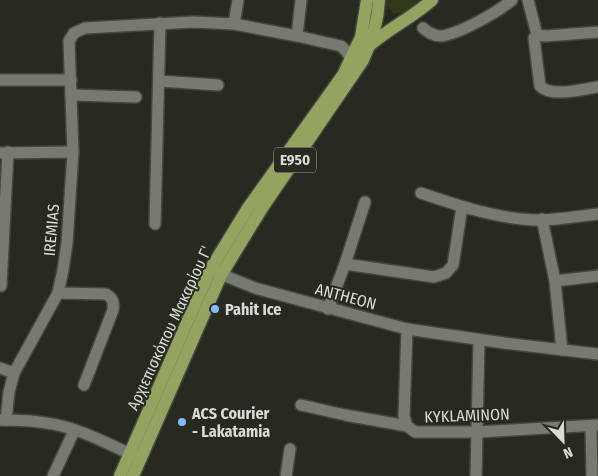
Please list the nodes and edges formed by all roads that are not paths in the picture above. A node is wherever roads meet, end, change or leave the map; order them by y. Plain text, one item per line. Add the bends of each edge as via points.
1 (238, 0) edge
2 (301, 0) edge
3 (367, 0) edge
4 (379, 0) edge
5 (432, 0) edge
6 (512, 0) edge
7 (528, 0) edge
8 (410, 18) junction
9 (371, 21) junction
10 (160, 23) junction
11 (234, 24) junction
12 (423, 28) dead end
13 (598, 32) edge
14 (537, 35) junction
15 (297, 36) junction
16 (370, 45) junction
17 (351, 60) junction
18 (0, 80) edge
19 (71, 80) junction
20 (159, 82) junction
21 (218, 85) dead end
22 (598, 87) edge
23 (71, 95) junction
24 (136, 97) dead end
25 (73, 152) junction
26 (4, 153) edge
27 (421, 193) dead end
28 (365, 202) dead end
29 (462, 207) junction
30 (598, 214) edge
31 (542, 219) junction
32 (155, 224) dead end
33 (345, 264) junction
34 (216, 272) junction
35 (598, 276) edge
36 (555, 281) junction
37 (1, 286) dead end
38 (58, 293) junction
39 (328, 309) junction
40 (407, 329) junction
41 (479, 340) junction
42 (562, 350) junction
43 (598, 354) edge
44 (0, 368) edge
45 (14, 373) junction
46 (84, 384) dead end
47 (302, 405) dead end
48 (3, 420) edge
49 (407, 426) junction
50 (595, 426) edge
51 (74, 431) junction
52 (478, 432) junction
53 (290, 449) dead end
54 (135, 457) junction
55 (54, 476) edge
56 (120, 476) edge
57 (134, 476) edge
58 (286, 476) edge
59 (476, 476) edge
60 (592, 476) edge

1 - 11 street
2 - 15 street
3 - 9 main road, E950
4 - 9 main road, E950
5 - 8 main road, Αρχιεπισκόπου Μακαρίου Γ'
6 - 12 street via 491,16 448,34 439,36
7 - 14 street
8 - 9 main road
8 - 16 main road, Αρχιεπισκόπου Μακαρίου Γ'
9 - 16 main road, Αρχιεπισκόπου Μακαρίου Γ' / E950
9 - 17 main road, Αρχιεπισκόπου Μακαρίου Γ' / E950
10 - 11 street
10 - 19 street, IREMIAS via 85,28 74,33 69,41
10 - 20 street
11 - 15 street
13 - 14 street
14 - 22 street via 534,38 543,89 553,93
15 - 17 street via 341,46
16 - 34 main road, Αρχιεπισκόπου Μακαρίου Γ' / E950 via 354,76
17 - 34 main road, Αρχιεπισκόπου Μακαρίου Γ' / E950 via 323,105 248,208
18 - 19 street
19 - 23 street, IREMIAS
20 - 21 street
20 - 32 street
23 - 24 street
23 - 25 street, IREMIAS
25 - 26 street
25 - 38 street, IREMIAS via 67,243
26 - 37 street
27 - 29 street
28 - 33 street
29 - 31 street via 521,219
29 - 33 street via 453,265 446,273 434,277
30 - 31 street
31 - 36 street
33 - 39 street
34 - 39 street, ANTHEON via 255,288
34 - 54 main road, Αρχιεπισκόπου Μακαρίου Γ' / E950
35 - 36 street
36 - 42 street
38 - 45 street, IREMIAS
38 - 46 street via 106,294 114,303
39 - 40 street, ANTHEON
40 - 41 street, ANTHEON
40 - 49 street, KYKLAMINON via 404,416
41 - 42 street, ANTHEON
41 - 52 street
42 - 43 street
44 - 45 street
45 - 48 street, IREMIAS
47 - 49 street
48 - 51 street via 47,423
49 - 52 street, KYKLAMINON via 420,433
50 - 52 street, KYKLAMINON
50 - 60 street
51 - 54 street
51 - 55 street
52 - 59 street
53 - 58 street
54 - 56 main road, Αρχιεπισκόπου Μακαρίου Γ' / E950
54 - 57 main road, Αρχιεπισκόπου Μακαρίου Γ' / E950

